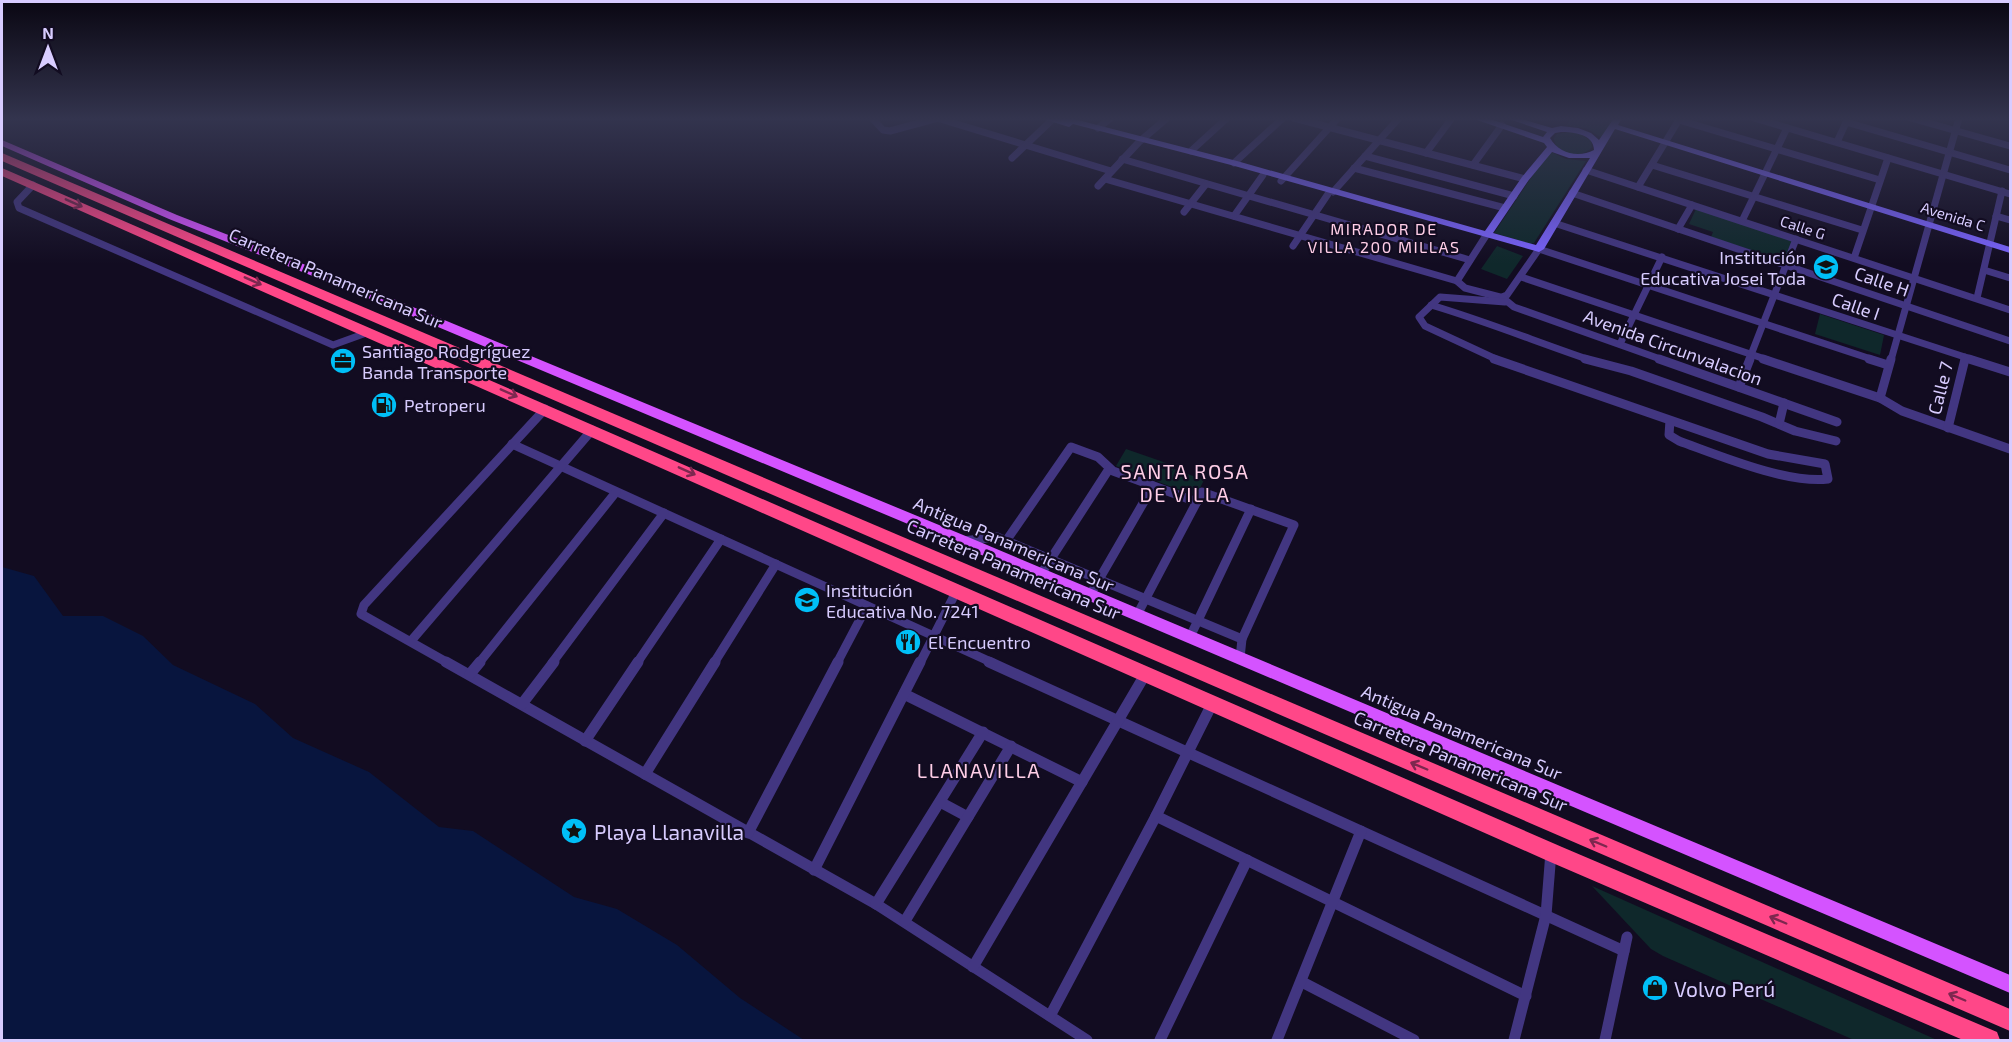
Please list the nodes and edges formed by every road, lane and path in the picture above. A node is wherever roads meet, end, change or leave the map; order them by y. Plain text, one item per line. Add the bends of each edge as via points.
1 (24, 167) edge
2 (57, 167) edge
3 (1096, 167) edge
4 (1115, 167) edge
5 (1148, 167) edge
6 (1233, 167) edge
7 (1245, 167) edge
8 (1293, 167) edge
9 (1405, 167) edge
10 (1479, 167) edge
11 (1533, 167) edge
12 (1588, 167) edge
13 (1651, 167) edge
14 (1657, 167) edge
15 (1742, 167) edge
16 (1769, 167) edge
17 (1836, 167) edge
18 (1885, 167) edge
19 (1918, 167) edge
20 (1945, 167) edge
21 (1354, 168) joint
22 (1586, 170) junction
23 (1111, 171) junction
24 (2, 172) edge
25 (1765, 174) junction
26 (1943, 174) junction
27 (1263, 175) junction
28 (1104, 178) junction
29 (1282, 179) junction
30 (1525, 179) junction
31 (1880, 180) junction
32 (1206, 184) junction
33 (33, 185) junction
34 (1098, 186) dead end
35 (1638, 187) junction
36 (2002, 191) junction
37 (1331, 193) junction
38 (1572, 193) junction
39 (2010, 194) edge
40 (1248, 196) junction
41 (1514, 196) junction
42 (1754, 196) junction
43 (1191, 203) junction
44 (1692, 205) junction
45 (1871, 206) junction
46 (1505, 208) junction
47 (1185, 212) dead end
48 (1314, 215) junction
49 (1234, 216) junction
50 (1996, 216) junction
51 (2010, 220) edge
52 (1742, 221) junction
53 (1554, 223) junction
54 (1929, 224) junction
55 (1678, 229) junction
56 (1862, 230) junction
57 (1487, 234) junction
58 (1301, 235) junction
59 (1796, 239) junction
60 (1990, 243) junction
61 (1293, 246) dead end
62 (1539, 249) junction
63 (2010, 250) edge
64 (1662, 257) junction
65 (1854, 258) junction
66 (1470, 260) junction
67 (1786, 264) junction
68 (1984, 270) junction
69 (1521, 277) junction
70 (1914, 278) junction
71 (2010, 278) edge
72 (1457, 281) junction
73 (1649, 285) junction
74 (1776, 294) junction
75 (1977, 298) junction
76 (1504, 300) junction
77 (1431, 305) junction
78 (1906, 306) junction
79 (2010, 310) edge
80 (1634, 314) junction
81 (1764, 323) junction
82 (369, 332) junction
83 (1898, 336) junction
84 (2010, 341) edge
85 (1620, 344) junction
86 (1753, 354) junction
87 (1965, 357) junction
88 (1888, 365) junction
89 (2010, 372) edge
90 (1739, 387) junction
91 (1880, 398) junction
92 (1784, 403) junction
93 (545, 409) junction
94 (1670, 420) junction
95 (1837, 422) dead end
96 (1779, 424) junction
97 (1948, 428) junction
98 (592, 430) junction
99 (1836, 441) dead end
100 (512, 444) junction
101 (2010, 449) edge
102 (560, 466) junction
103 (1108, 469) junction
104 (1153, 486) junction
105 (616, 492) junction
106 (1197, 502) junction
107 (1251, 510) junction
108 (664, 513) junction
109 (721, 539) junction
110 (963, 541) junction
111 (1006, 541) junction
112 (1050, 560) junction
113 (776, 564) junction
114 (1041, 574) junction
115 (1099, 580) junction
116 (957, 590) junction
117 (1090, 595) junction
118 (1145, 600) junction
119 (867, 606) junction
120 (1137, 615) junction
121 (1197, 621) junction
122 (932, 636) junction
123 (1190, 637) junction
124 (1242, 639) junction
125 (411, 641) junction
126 (1240, 658) junction
127 (1146, 673) junction
128 (470, 674) junction
129 (904, 694) junction
130 (1213, 702) junction
131 (522, 704) junction
132 (1118, 720) junction
133 (983, 732) junction
134 (585, 741) junction
135 (1011, 746) junction
136 (1188, 752) junction
137 (645, 774) junction
138 (1082, 782) junction
139 (940, 802) junction
140 (1156, 816) junction
141 (968, 817) junction
142 (1361, 831) junction
143 (748, 833) junction
144 (1551, 852) junction
145 (1247, 860) junction
146 (814, 870) junction
147 (1333, 902) junction
148 (876, 903) junction
149 (1546, 915) junction
150 (905, 921) junction
151 (1627, 937) dead end
152 (1624, 951) junction
153 (973, 966) junction
154 (1302, 982) junction
155 (2010, 984) edge
156 (1526, 996) junction
157 (1050, 1016) junction
158 (2010, 1020) edge
159 (1399, 1037) edge
160 (1087, 1041) edge
161 (1160, 1041) edge
162 (1277, 1041) edge
163 (1414, 1041) edge
164 (1514, 1041) edge
165 (1605, 1041) edge
166 (1989, 1041) edge

158 -> 1 highway, Carretera Panamericana Sur
2 - 110 main road, Antigua Panamericana Sur
3 - 23 street
4 - 23 street
5 - 32 street
6 - 27 street
7 - 29 street
8 - 29 street
9 - 41 street
10 - 30 street
11 - 30 street
12 - 22 street
13 - 35 street
14 - 42 street
15 - 25 street, Avenida C
16 - 25 street
17 - 31 street
18 - 31 street
19 - 26 street
20 - 26 street
21 - 37 street
21 - 46 street
22 - 35 street, Calle G
22 - 38 street
23 - 28 street
24 - 33 highway, Carretera Panamericana Sur
25 - 42 street
25 - 45 street, Avenida C
26 - 36 street
26 - 54 street
27 - 29 street
27 - 40 street
28 - 34 street
28 - 43 street
29 - 37 street
30 - 41 street
31 - 45 street
32 - 40 street
32 - 43 street
33 -> 82 highway, Carretera Panamericana Sur
33 - 82 street via 17,202 19,208 333,345
35 - 44 street, Calle G
36 - 39 street
36 - 50 street
37 - 48 street
37 - 57 street via 1461,232
38 - 53 street
38 - 55 street, Calle H
40 - 48 street
40 - 49 street
41 - 46 street
42 - 52 street
42 - 56 street
43 - 47 street
43 - 49 street
44 - 52 street, Calle G
44 - 55 street
45 - 54 street, Avenida C
45 - 56 street
46 - 57 street
48 - 58 street
48 - 66 street
49 - 58 street
50 - 51 street
50 - 60 street
52 - 59 street, Calle G
53 - 62 street
53 - 64 street, Calle I
54 - 60 street, Avenida C
54 - 70 street
55 - 67 street, Calle H
56 - 65 street
57 - 62 street
57 - 66 street
58 - 61 street
58 - 72 street
59 - 65 street, Calle G
59 - 67 street
60 - 63 street, Avenida C
60 - 68 street
62 - 69 street
62 - 73 street
64 - 73 street
64 - 74 street, Calle I
65 - 70 street, Calle G
66 - 72 street
67 - 74 street
67 - 78 street, Calle H
68 - 71 street
68 - 75 street
69 - 76 street
69 - 80 street
70 - 75 street, Calle G
70 - 78 street
72 - 76 street via 1465,288
73 - 80 street
73 - 81 street
74 - 81 street
74 - 83 street, Calle I
75 - 79 street, Calle G
76 - 77 street via 1440,297
76 - 85 street, Avenida Circunvalacion
77 - 94 street via 1419,318 1425,326 1495,359
77 - 96 street via 1595,362 1631,370
78 - 83 street
78 - 84 street, Calle H
80 - 85 street
80 - 86 street
81 - 86 street
81 - 88 street
82 -> 93 highway, Carretera Panamericana Sur
83 - 87 street, Calle I
83 - 88 street
85 - 90 street, Avenida Circunvalacion
86 - 90 street
86 - 91 street
87 - 89 street, Calle I
87 - 97 street, Calle 7
88 - 91 street
90 - 92 street, Avenida Circunvalacion
91 - 97 street via 1902,411
92 - 95 street, Avenida Circunvalacion
92 - 96 street
93 - 98 highway, Carretera Panamericana Sur
93 - 100 street
94 - 94 street via 1768,454 1825,464 1828,479 1757,468 1679,441 1669,435
96 - 99 street
97 - 101 street
98 - 102 street
98 -> 116 highway, Carretera Panamericana Sur
100 - 102 street
100 - 125 street via 361,609 361,614
102 - 105 street
102 - 125 street
103 - 104 street
103 - 111 street via 1098,457 1071,447
103 - 112 street
104 - 106 street
104 - 115 street
105 - 108 street
105 - 128 street
106 - 107 street via 1202,492
106 - 118 street
107 - 121 street
107 - 124 street via 1294,525
108 - 109 street
108 - 131 street
109 - 113 street
109 - 134 street
110 - 111 street via 997,537
110 - 114 main road, Antigua Panamericana Sur
111 - 112 street
112 - 114 street
112 - 115 street
113 - 119 street
113 - 137 street
114 - 117 main road, Antigua Panamericana Sur
115 - 117 street
115 - 118 street
116 - 122 street
116 - 127 highway, Carretera Panamericana Sur
117 - 120 main road, Antigua Panamericana Sur
118 - 120 street
118 - 121 street
119 - 122 street
119 - 143 street
120 - 123 main road, Antigua Panamericana Sur
121 - 123 street
121 - 124 street
122 - 129 street
122 - 132 street
123 - 126 main road, Antigua Panamericana Sur
124 - 126 street
125 - 128 street
126 - 155 main road, Antigua Panamericana Sur
127 - 130 highway, Carretera Panamericana Sur
127 - 132 street
128 - 131 street
129 - 133 street
129 - 146 street
130 - 136 street
130 - 144 highway, Carretera Panamericana Sur
131 - 134 street
132 - 136 street
132 - 138 street
133 - 135 street
133 - 139 street
134 - 137 street
135 - 138 street
135 - 141 street
136 - 140 street
136 - 142 street
137 - 143 street
138 - 153 street
139 - 141 street
139 - 148 street
140 - 145 street
140 - 157 street
141 - 150 street
142 - 147 street
142 - 149 street
143 - 146 street
144 - 149 street
144 - 166 highway, Carretera Panamericana Sur
145 - 147 street
145 - 161 street
146 - 148 street
147 - 154 street
147 - 156 street
148 - 150 street
149 - 152 street
149 - 156 street
150 - 153 street
151 - 152 street
152 - 165 street
153 - 157 street
154 - 159 street
154 - 162 street
156 - 164 street
157 - 160 street
159 - 163 street

